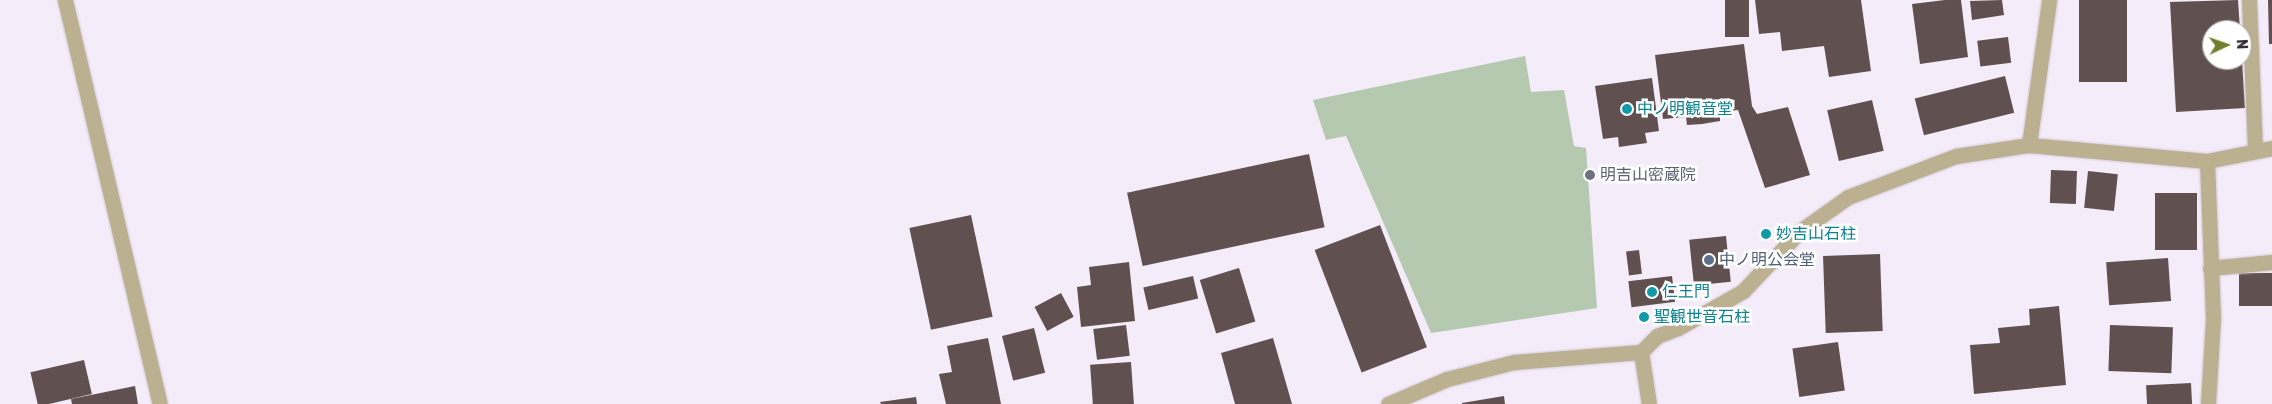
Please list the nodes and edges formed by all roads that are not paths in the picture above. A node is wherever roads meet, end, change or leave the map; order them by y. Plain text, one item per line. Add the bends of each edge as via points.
1 (65, 0) edge
2 (2049, 0) edge
3 (2249, 0) edge
4 (2029, 145) junction
5 (2272, 148) edge
6 (2256, 152) junction
7 (2207, 161) junction
8 (2272, 262) edge
9 (2210, 268) junction
10 (1641, 352) junction
11 (160, 404) edge
12 (1388, 404) edge
13 (1648, 404) edge
14 (2208, 404) edge

1 - 11 street
2 - 4 street
3 - 6 street
4 - 7 street
4 - 10 street via 1956,156 1848,197 1800,231 1743,291 1657,336
5 - 6 street
6 - 7 street
7 - 9 street
8 - 9 street
9 - 14 street via 2213,319
10 - 12 street via 1514,362 1448,379
10 - 13 street

